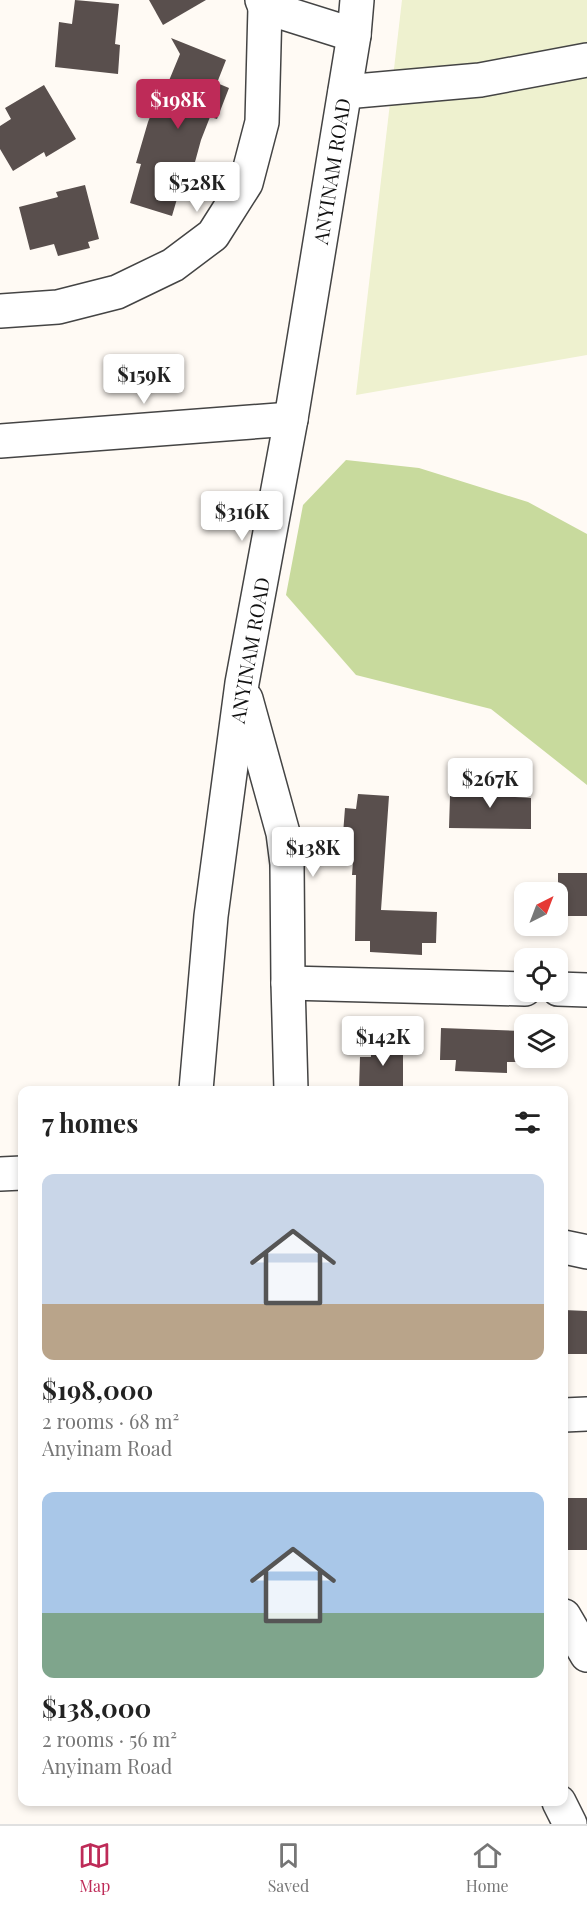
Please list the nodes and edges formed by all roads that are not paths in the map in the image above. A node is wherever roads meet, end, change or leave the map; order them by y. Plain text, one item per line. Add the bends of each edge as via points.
1 (357, 0) edge
2 (264, 4) edge
3 (354, 35) junction
4 (587, 60) edge
5 (345, 92) junction
6 (0, 311) edge
7 (291, 419) junction
8 (0, 441) edge
9 (242, 683) junction
10 (288, 983) junction
11 (514, 988) edge
12 (568, 989) edge
13 (587, 990) edge
14 (196, 1086) edge
15 (291, 1086) edge
16 (18, 1173) edge
17 (0, 1174) edge
18 (568, 1248) edge
19 (587, 1252) edge
20 (587, 1414) edge
21 (568, 1415) edge
22 (568, 1623) edge
23 (587, 1654) edge
24 (561, 1806) edge
25 (570, 1824) edge

1 - 3 street, ANYINAM ROAD
2 - 3 street
2 - 6 street via 262,122 246,183 213,236 173,265 117,292 58,307
3 - 5 street, ANYINAM ROAD
4 - 5 street via 480,80
5 - 7 street, ANYINAM ROAD
7 - 8 street
7 - 9 street, ANYINAM ROAD
9 - 10 street via 283,833
9 - 14 street, ANYINAM ROAD via 211,916
10 - 11 street
10 - 15 street
12 - 13 street
16 - 17 street
18 - 19 street
20 - 21 street
22 - 23 street
24 - 25 street

